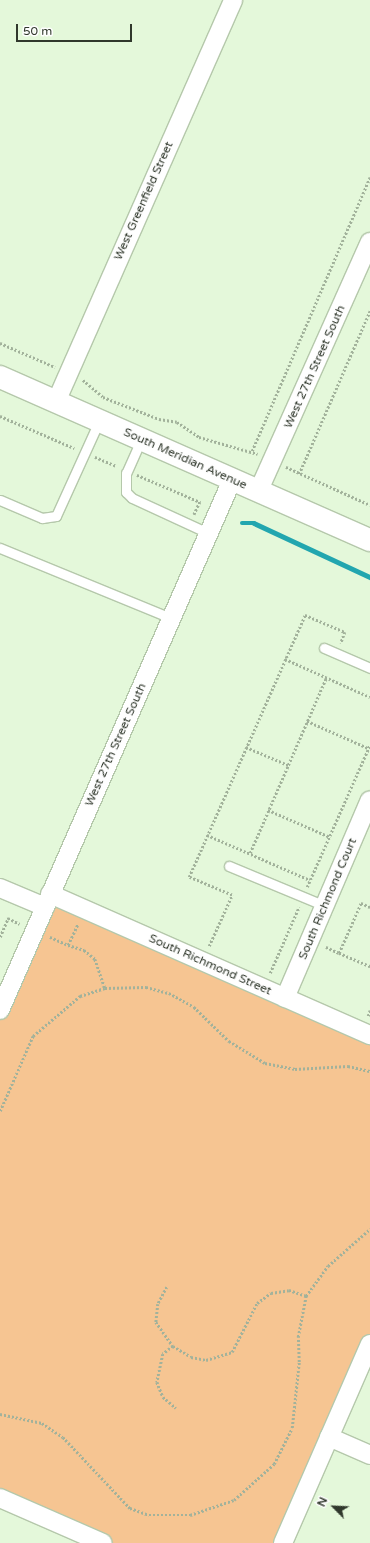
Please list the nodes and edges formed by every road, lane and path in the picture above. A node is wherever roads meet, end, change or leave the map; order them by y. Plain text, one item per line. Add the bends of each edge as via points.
1 (232, 0) edge
2 (370, 177) edge
3 (370, 242) edge
4 (370, 311) edge
5 (0, 343) edge
6 (68, 374) junction
7 (0, 378) edge
8 (56, 402) junction
9 (0, 416) edge
10 (99, 421) junction
11 (141, 440) junction
12 (252, 451) junction
13 (85, 452) junction
14 (273, 461) junction
15 (127, 471) junction
16 (299, 474) junction
17 (232, 480) junction
18 (258, 492) junction
19 (0, 500) edge
20 (370, 505) edge
21 (190, 525) junction
22 (208, 533) junction
23 (370, 540) edge
24 (0, 548) edge
25 (171, 618) junction
26 (324, 648) dead end
27 (339, 649) dead end
28 (285, 660) junction
29 (370, 668) edge
30 (326, 678) junction
31 (370, 697) edge
32 (307, 721) junction
33 (370, 745) edge
34 (246, 748) junction
35 (368, 748) junction
36 (288, 765) junction
37 (370, 800) edge
38 (268, 810) junction
39 (207, 835) junction
40 (330, 837) junction
41 (250, 853) junction
42 (229, 866) dead end
43 (310, 880) junction
44 (0, 888) edge
45 (303, 897) junction
46 (48, 901) junction
47 (325, 906) junction
48 (370, 906) edge
49 (68, 946) dead end
50 (208, 946) dead end
51 (326, 947) dead end
52 (339, 953) junction
53 (370, 966) edge
54 (270, 973) dead end
55 (105, 988) junction
56 (285, 998) junction
57 (0, 1010) edge
58 (370, 1010) edge
59 (368, 1016) dead end
60 (370, 1036) edge
61 (370, 1070) edge
62 (0, 1110) edge
63 (370, 1229) edge
64 (167, 1287) dead end
65 (306, 1296) junction
66 (370, 1344) edge
67 (173, 1346) junction
68 (176, 1408) dead end
69 (0, 1414) edge
70 (329, 1437) junction
71 (370, 1455) edge
72 (0, 1498) edge
73 (103, 1543) edge
74 (283, 1543) edge

1 - 6 street, West Greenfield Street
2 - 12 path
3 - 14 street, West 27th Street South
4 - 16 path
5 - 6 path
6 - 8 street, West Greenfield Street
6 - 12 path via 86,381 103,397 159,419 177,422 199,437
7 - 8 main road, South Meridian Avenue
8 - 10 main road, South Meridian Avenue
9 - 13 path
10 - 11 main road, South Meridian Avenue
10 - 13 lane
11 - 15 lane
11 - 17 main road, South Meridian Avenue
12 - 14 path
13 - 15 path
13 - 19 lane via 60,511 52,518 42,518
14 - 16 path
14 - 18 street, West 27th Street South
15 - 21 lane via 126,492 132,498
15 - 21 path via 200,502
16 - 20 path
17 - 18 main road, South Meridian Avenue
17 - 22 street, West 27th Street South
18 - 23 main road, South Meridian Avenue
21 - 22 lane
22 - 25 street, West 27th Street South
24 - 25 lane
25 - 46 street, West 27th Street South
26 - 29 lane
27 - 28 path via 344,632 305,615
28 - 30 path
28 - 34 path
30 - 31 path
30 - 32 path
32 - 35 path
32 - 36 path
33 - 35 path
34 - 36 path
34 - 39 path
35 - 40 path
36 - 38 path
37 - 47 street, South Richmond Court
38 - 40 path
38 - 41 path
39 - 41 path
39 - 50 path via 189,877 232,896
40 - 43 path
41 - 43 path
42 - 45 lane
43 - 45 path
44 - 46 street, South Richmond Street
45 - 47 lane
45 - 54 path
46 - 56 street, South Richmond Street
46 - 57 street, West 27th Street South
47 - 56 street, South Richmond Court
48 - 52 path via 361,903
49 - 55 path via 84,950 95,959
51 - 52 path
52 - 53 path
55 - 61 path via 146,987 169,993 194,1007 229,1041 265,1063 294,1069 348,1066
55 - 62 path via 80,996 33,1036
56 - 60 street, South Richmond Street
58 - 59 path
63 - 65 path via 328,1266
64 - 67 path via 158,1304 156,1322
65 - 67 path via 289,1290 271,1293 257,1303 232,1352 206,1360 191,1357
65 - 69 path via 298,1337 296,1407 286,1442 274,1464 255,1485 234,1500 208,1511 149,1515 130,1508 63,1437 42,1423
66 - 70 street
67 - 68 path via 163,1354 157,1382 163,1397
70 - 71 street
70 - 74 street
72 - 73 street

